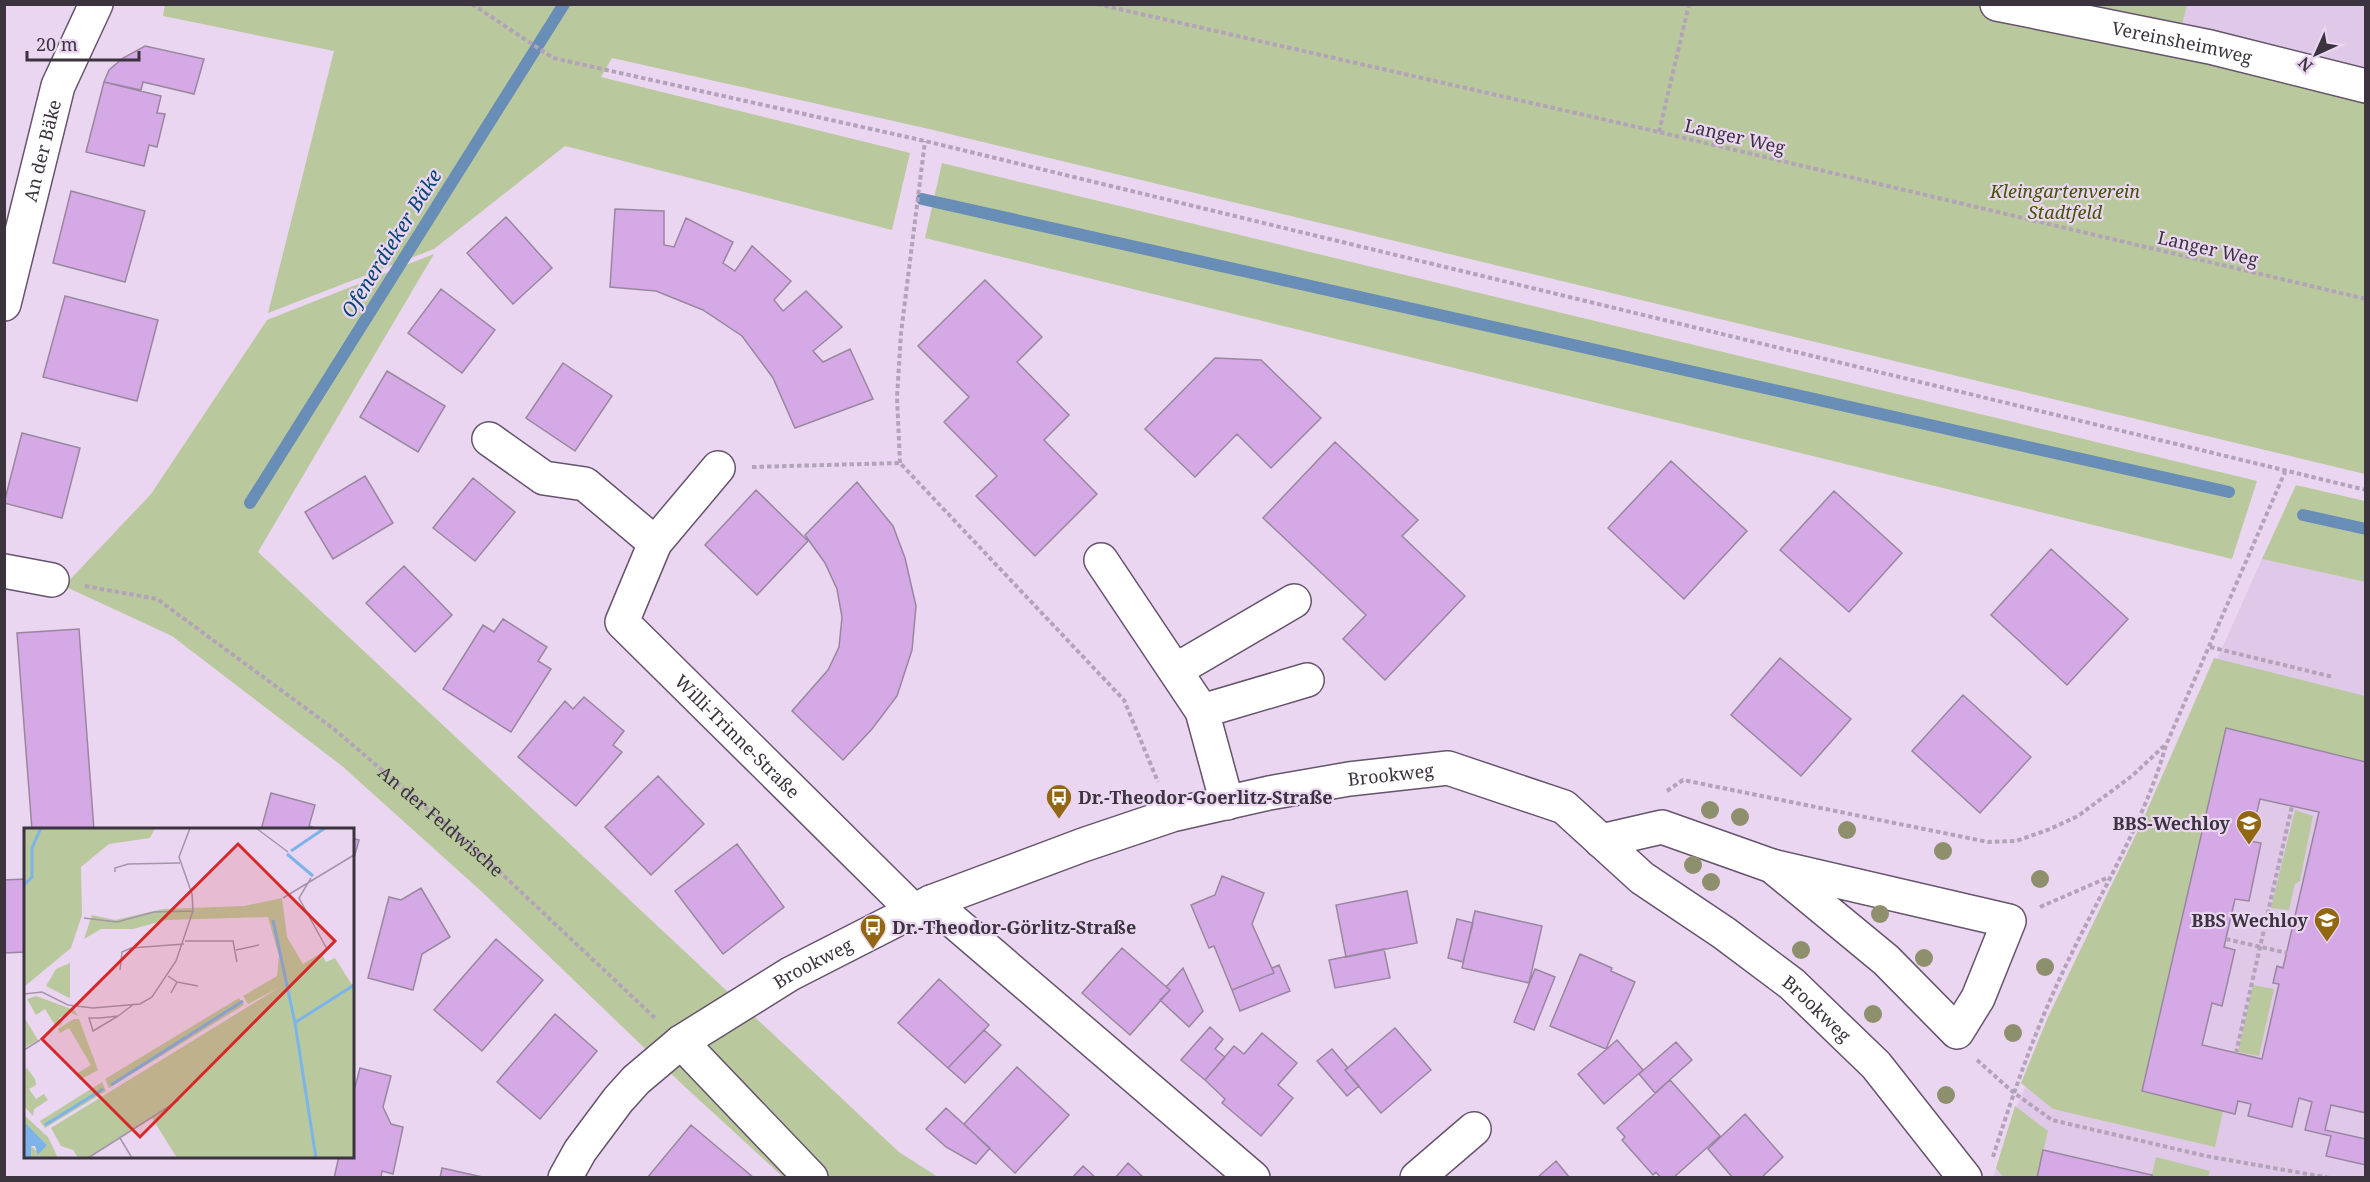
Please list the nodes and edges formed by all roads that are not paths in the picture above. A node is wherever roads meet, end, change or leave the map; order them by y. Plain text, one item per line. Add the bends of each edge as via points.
1 (96, 4) edge
2 (1997, 4) edge
3 (2366, 86) edge
4 (4, 304) edge
5 (489, 439) dead end
6 (718, 468) road end
7 (655, 543) junction
8 (1101, 560) dead end
9 (4, 571) edge
10 (52, 580) road end
11 (1294, 601) dead end
12 (1176, 670) junction
13 (1307, 680) dead end
14 (1202, 711) junction
15 (1227, 803) junction
16 (1601, 842) junction
17 (1772, 866) junction
18 (923, 906) junction
19 (681, 1042) junction
20 (1474, 1129) dead end
21 (1978, 1170) edge
22 (566, 1178) edge
23 (811, 1178) edge
24 (1253, 1178) edge
25 (1417, 1178) edge

1 - 4 street, An der Bäke via 58,86
2 - 3 street, Vereinsheimweg via 2210,47
5 - 7 street via 544,478 585,484
6 - 7 street, Willi-Trinne-Straße
7 - 18 street, Willi-Trinne-Straße via 622,622
8 - 12 street
9 - 10 street
11 - 12 street
12 - 14 street
13 - 14 street
14 - 15 street
15 - 16 street, Brookweg via 1349,779 1448,768 1564,807
15 - 18 street, Brookweg via 1172,815 1083,845
16 - 17 street via 1662,827
16 - 21 street, Brookweg via 1642,878 1792,984
17 - 17 street via 1886,960 1957,1032 1978,998 2009,921
18 - 19 street, Brookweg via 790,974
18 - 24 street
19 - 22 street, Brookweg via 618,1100 580,1151
19 - 23 street
20 - 25 street

